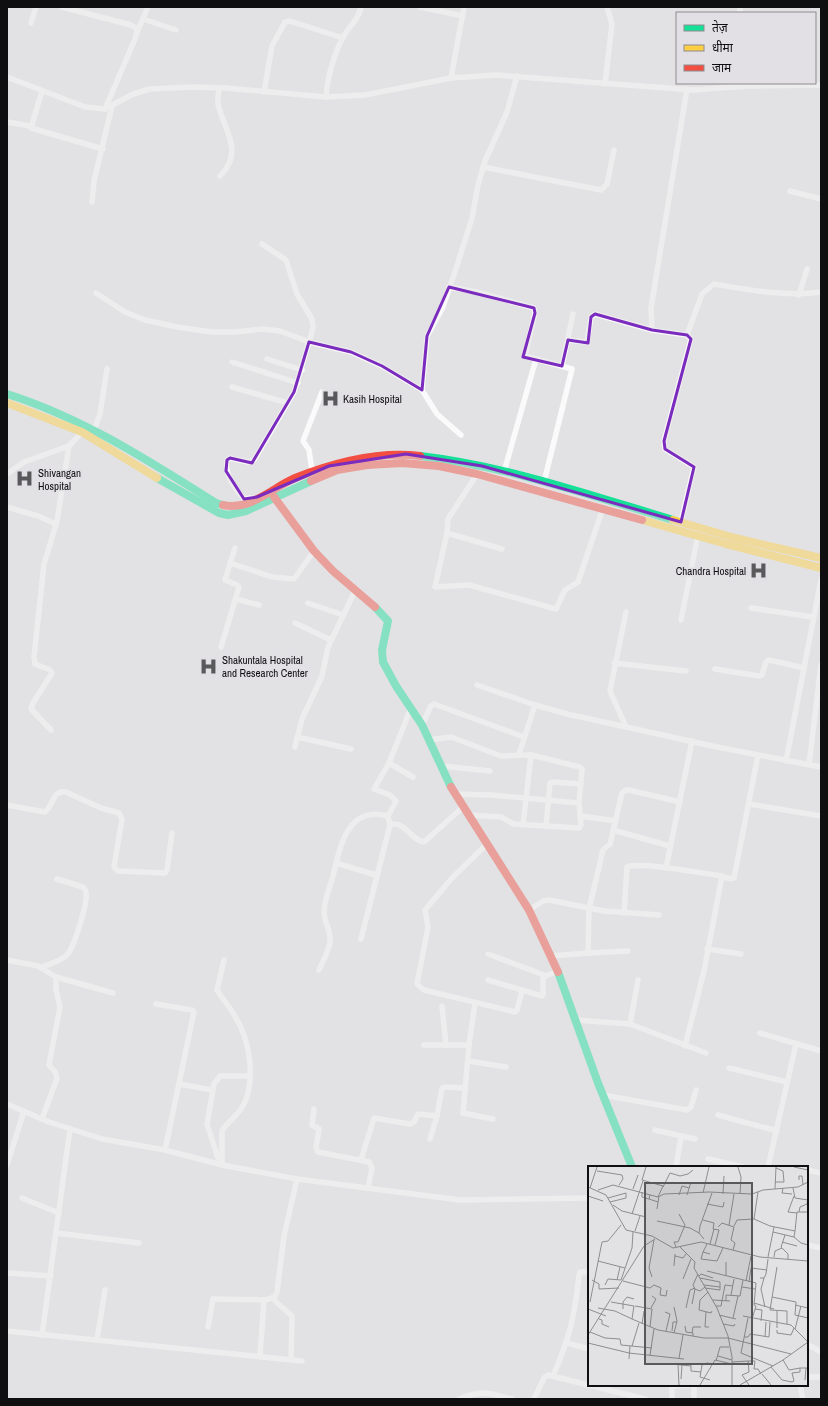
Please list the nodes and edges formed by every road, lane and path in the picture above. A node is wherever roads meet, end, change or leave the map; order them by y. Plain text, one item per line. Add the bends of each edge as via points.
1 (36, 7) edge
2 (62, 7) edge
3 (148, 7) edge
4 (361, 7) edge
5 (420, 7) edge
6 (464, 7) edge
7 (607, 7) edge
8 (463, 16) junction
9 (143, 18) junction
10 (31, 23) dead end
11 (176, 30) dead end
12 (137, 32) junction
13 (343, 38) junction
14 (516, 76) junction
15 (7, 77) edge
16 (450, 78) junction
17 (605, 84) junction
18 (733, 85) edge
19 (821, 85) edge
20 (219, 88) junction
21 (686, 89) junction
22 (42, 91) junction
23 (264, 92) junction
24 (326, 97) junction
25 (112, 106) junction
26 (105, 109) junction
27 (7, 122) edge
28 (30, 126) junction
29 (103, 149) junction
30 (614, 150) dead end
31 (484, 167) junction
32 (220, 176) dead end
33 (790, 190) dead end
34 (821, 199) edge
35 (92, 202) dead end
36 (262, 244) dead end
37 (807, 269) dead end
38 (449, 287) junction
39 (821, 292) edge
40 (96, 293) dead end
41 (799, 295) junction
42 (573, 314) dead end
43 (652, 330) junction
44 (688, 335) junction
45 (568, 340) junction
46 (308, 342) junction
47 (266, 359) dead end
48 (536, 359) junction
49 (232, 362) dead end
50 (562, 366) junction
51 (107, 369) dead end
52 (302, 370) junction
53 (298, 383) junction
54 (232, 387) dead end
55 (422, 390) junction
56 (322, 392) dead end
57 (7, 394) edge
58 (7, 403) edge
59 (288, 403) junction
60 (88, 430) junction
61 (461, 435) dead end
62 (69, 446) junction
63 (312, 471) junction
64 (504, 472) junction
65 (7, 474) edge
66 (476, 474) junction
67 (544, 482) junction
68 (257, 497) junction
69 (274, 497) junction
70 (7, 507) edge
71 (603, 508) junction
72 (681, 522) junction
73 (56, 524) junction
74 (447, 532) junction
75 (698, 535) junction
76 (235, 548) dead end
77 (502, 549) dead end
78 (314, 551) junction
79 (821, 558) edge
80 (230, 563) junction
81 (821, 568) edge
82 (821, 580) edge
83 (356, 589) junction
84 (236, 599) junction
85 (308, 603) dead end
86 (259, 605) dead end
87 (751, 608) dead end
88 (626, 612) dead end
89 (343, 614) junction
90 (813, 617) junction
91 (681, 620) dead end
92 (295, 623) dead end
93 (331, 640) junction
94 (221, 647) dead end
95 (614, 663) junction
96 (821, 665) edge
97 (804, 668) junction
98 (715, 669) dead end
99 (686, 671) dead end
100 (477, 685) dead end
101 (535, 705) junction
102 (411, 708) junction
103 (422, 725) junction
104 (626, 727) junction
105 (51, 730) dead end
106 (297, 737) junction
107 (524, 737) junction
108 (429, 740) junction
109 (692, 741) junction
110 (295, 747) dead end
111 (351, 749) dead end
112 (519, 754) junction
113 (531, 755) junction
114 (758, 755) junction
115 (786, 761) junction
116 (389, 763) junction
117 (809, 765) junction
118 (442, 766) junction
119 (821, 767) edge
120 (490, 771) dead end
121 (413, 777) dead end
122 (581, 784) junction
123 (454, 794) junction
124 (526, 798) junction
125 (548, 800) junction
126 (680, 802) junction
127 (579, 803) junction
128 (749, 804) junction
129 (7, 805) edge
130 (463, 807) junction
131 (468, 815) junction
132 (388, 816) junction
133 (580, 816) junction
134 (821, 816) edge
135 (616, 821) junction
136 (390, 825) junction
137 (522, 825) junction
138 (546, 826) junction
139 (613, 830) junction
140 (172, 833) dead end
141 (488, 844) junction
142 (670, 846) junction
143 (336, 863) junction
144 (666, 868) junction
145 (376, 875) junction
146 (722, 876) junction
147 (57, 879) dead end
148 (589, 908) junction
149 (529, 910) junction
150 (624, 913) junction
151 (659, 915) dead end
152 (361, 938) dead end
153 (708, 949) junction
154 (628, 951) dead end
155 (588, 953) junction
156 (488, 954) dead end
157 (741, 954) dead end
158 (550, 956) junction
159 (7, 960) edge
160 (224, 960) dead end
161 (42, 967) junction
162 (319, 970) dead end
163 (558, 971) junction
164 (544, 975) junction
165 (56, 977) junction
166 (488, 980) dead end
167 (638, 980) dead end
168 (522, 991) junction
169 (113, 993) dead end
170 (475, 1003) junction
171 (156, 1004) dead end
172 (442, 1006) dead end
173 (576, 1020) junction
174 (630, 1024) junction
175 (760, 1032) dead end
176 (468, 1044) junction
177 (796, 1044) junction
178 (424, 1045) dead end
179 (446, 1045) junction
180 (685, 1046) junction
181 (821, 1051) edge
182 (706, 1052) dead end
183 (468, 1061) junction
184 (506, 1067) dead end
185 (729, 1068) dead end
186 (249, 1076) junction
187 (787, 1082) junction
188 (179, 1084) junction
189 (465, 1088) junction
190 (212, 1090) junction
191 (696, 1090) dead end
192 (603, 1095) junction
193 (7, 1104) edge
194 (314, 1109) dead end
195 (24, 1111) junction
196 (718, 1115) dead end
197 (437, 1116) junction
198 (42, 1119) junction
199 (493, 1119) dead end
200 (70, 1129) junction
201 (655, 1130) dead end
202 (777, 1131) junction
203 (681, 1137) junction
204 (430, 1139) dead end
205 (695, 1139) dead end
206 (7, 1142) edge
207 (14, 1144) junction
208 (165, 1150) junction
209 (708, 1159) dead end
210 (361, 1160) junction
211 (222, 1163) junction
212 (7, 1165) edge
213 (632, 1166) edge
214 (676, 1166) edge
215 (739, 1166) edge
216 (768, 1166) edge
217 (808, 1170) edge
218 (821, 1173) edge
219 (297, 1179) junction
220 (368, 1188) junction
221 (22, 1198) dead end
222 (588, 1198) edge
223 (59, 1213) junction
224 (56, 1233) junction
225 (139, 1243) dead end
226 (808, 1244) edge
227 (821, 1248) edge
228 (7, 1272) edge
229 (588, 1272) edge
230 (51, 1276) junction
231 (104, 1290) dead end
232 (272, 1298) junction
233 (264, 1300) junction
234 (208, 1327) dead end
235 (7, 1331) edge
236 (42, 1335) junction
237 (97, 1340) junction
238 (567, 1344) junction
239 (808, 1345) edge
240 (588, 1349) edge
241 (821, 1352) edge
242 (260, 1356) junction
243 (291, 1359) junction
244 (302, 1361) dead end
245 (553, 1376) junction
246 (808, 1377) edge
247 (821, 1377) edge
248 (588, 1385) edge
249 (593, 1386) edge
250 (672, 1386) edge
251 (692, 1386) edge
252 (800, 1386) edge
253 (459, 1399) edge
254 (512, 1399) edge
255 (534, 1399) edge
256 (645, 1399) edge
257 (672, 1399) edge
258 (694, 1399) edge
259 (803, 1399) edge

1 - 10 street
2 - 12 street via 131,25
3 - 9 street
4 - 13 street via 357,19
5 - 8 street
6 - 8 street
7 - 17 street via 612,24
8 - 16 street
9 - 11 street
9 - 12 street
12 - 26 street
13 - 23 street via 290,21 285,22 272,46
13 - 24 street via 328,77
14 - 16 street
14 - 17 street
14 - 31 street via 507,112
15 - 22 street
16 - 24 street via 365,95
17 - 21 street
18 - 19 street
18 - 21 street
20 - 23 street
20 - 25 street via 146,90
20 - 32 street via 219,106 232,141 229,164
21 - 43 street via 651,308
22 - 26 street via 85,107
22 - 28 street
23 - 24 street
25 - 26 street
25 - 29 street
27 - 28 street
28 - 29 street via 34,130
29 - 35 street via 94,181
30 - 31 street via 607,184 601,190
31 - 38 street via 472,218
33 - 34 street
36 - 46 street via 282,256 289,266 298,294 313,322
37 - 41 street
38 - 48 street via 477,292 535,309 524,354 526,358
38 - 55 street via 442,309 427,336
39 - 41 street
40 - 46 street via 125,312 145,320 212,332 280,331
41 - 44 street via 714,284 702,294
42 - 45 street
43 - 44 street
43 - 45 street via 595,314 591,317 587,342
44 - 72 street via 691,339 690,349 664,441 665,449 694,467
45 - 50 street
46 - 52 street
46 - 55 street via 351,352 382,366
47 - 52 street
48 - 50 street
48 - 64 street
49 - 53 street
50 - 67 street via 572,369
51 - 60 street via 100,414
52 - 53 street
53 - 59 street
54 - 59 street
55 - 61 street via 436,414
56 - 63 street via 303,441 309,453
57 - 60 main road via 53,409
58 - 60 main road
59 - 68 street via 254,460 227,460 226,470 242,498
60 - 62 street
60 - 68 main road via 216,504 234,508 243,506
60 - 69 main road via 165,483 219,513 237,515
62 - 65 street via 24,462
62 - 73 street
63 - 64 main road via 348,461 406,454 458,460
63 - 68 main road
64 - 67 main road
66 - 69 main road via 438,466 402,463 367,465 337,470
66 - 71 main road
66 - 74 street via 448,519
67 - 72 main road
69 - 78 main road
70 - 73 street
71 - 74 street via 578,582 565,590 556,609 469,586 435,587
71 - 75 main road
72 - 79 main road via 735,538
73 - 105 street via 43,573 34,657 35,664 52,673 31,706 33,712
74 - 77 street
75 - 81 main road
75 - 91 street
76 - 80 street
78 - 80 street via 294,579 272,577
78 - 83 main road via 333,571
80 - 84 street via 225,580 239,586
82 - 90 street
83 - 89 street
83 - 102 main road via 386,616 388,621 382,650 383,662
84 - 86 street
84 - 94 street
85 - 89 street
87 - 90 street
88 - 95 street
89 - 93 street
90 - 97 street
92 - 93 street
93 - 106 street via 322,676 302,719
95 - 99 street
95 - 104 street via 611,694
96 - 117 street
97 - 98 street via 769,660 762,675 759,676
97 - 115 street
100 - 101 street
101 - 104 street
101 - 107 street
102 - 103 main road
102 - 116 street
103 - 107 street via 434,704
103 - 108 main road
104 - 109 street
106 - 110 street
106 - 111 street
107 - 112 street
108 - 112 street via 451,737 501,756
108 - 118 main road
109 - 114 street
109 - 126 street
112 - 113 street
113 - 122 street via 580,767
113 - 124 street
114 - 115 street
114 - 128 street
115 - 117 street
116 - 121 street
116 - 132 street via 374,789 390,795 396,801
117 - 119 street
118 - 120 street
118 - 123 main road
122 - 125 street via 551,782
122 - 127 street
123 - 124 street
123 - 130 main road
124 - 125 street
124 - 137 street
125 - 127 street
125 - 138 street
126 - 135 street via 626,790 622,792
126 - 142 street
127 - 133 street
128 - 134 street
128 - 146 street via 734,878
129 - 140 street via 45,812 56,793 61,791 119,814 122,819 114,866 118,871 165,873
130 - 131 main road
130 - 136 street via 424,842 400,825
131 - 137 street via 501,817
131 - 141 main road
132 - 136 street
132 - 143 street via 372,814 351,826 343,839
133 - 135 street
133 - 138 street via 579,828
135 - 139 street
136 - 145 street
137 - 138 street
139 - 142 street
139 - 148 street via 609,846 603,850
141 - 149 main road
141 - 170 street via 452,878 425,910 428,927 417,980 417,984 424,990
142 - 144 street
143 - 145 street
143 - 162 street via 324,910 324,918 330,932 330,944
144 - 146 street
144 - 150 street via 632,865 627,868
145 - 152 street
146 - 153 street
147 - 161 street via 83,887 86,897 70,950 62,958
148 - 149 street via 549,900
148 - 150 street
148 - 155 street
149 - 158 main road
150 - 151 street
153 - 157 street
153 - 180 street
154 - 155 street
155 - 158 street
156 - 164 street
158 - 163 main road
159 - 161 street
160 - 186 street via 217,990 238,1020 244,1035 249,1057
161 - 165 street
163 - 164 street
163 - 173 main road
164 - 168 street via 542,996
165 - 169 street
165 - 198 street via 60,1007 49,1064 57,1078
166 - 168 street
167 - 174 street
168 - 170 street via 515,1012
170 - 176 street
171 - 188 street via 194,1012
172 - 179 street
173 - 174 street
173 - 192 main road
174 - 180 street
175 - 177 street
176 - 179 street
176 - 183 street
177 - 181 street
177 - 187 street
178 - 179 street
180 - 182 street
183 - 184 street
183 - 189 street
185 - 187 street
186 - 190 street via 220,1076
186 - 211 street via 241,1110 222,1131
187 - 202 street
188 - 190 street
188 - 208 street
189 - 197 street via 442,1088
189 - 199 street via 462,1113
190 - 211 street via 207,1124
191 - 192 street via 691,1107 687,1110
192 - 213 main road
193 - 195 street
194 - 210 street via 312,1125 319,1129 316,1148 318,1152
195 - 198 street
195 - 207 street
196 - 202 street
197 - 204 street
197 - 210 street via 418,1114 410,1124 374,1118
198 - 200 street
200 - 208 street via 102,1139
200 - 223 street
201 - 203 street
202 - 216 street
203 - 205 street
203 - 214 street
206 - 207 street
207 - 212 street
208 - 211 street
209 - 215 street
210 - 220 street via 371,1165
211 - 219 street
217 - 218 street
219 - 220 street
219 - 232 street via 284,1236 277,1292
220 - 222 street via 460,1200
221 - 223 street
223 - 224 street
224 - 225 street
224 - 230 street
226 - 227 street
228 - 230 street
229 - 238 street via 580,1272 579,1275 573,1323
230 - 236 street
231 - 237 street
232 - 233 street
232 - 243 street via 292,1316
233 - 234 street via 214,1299
233 - 242 street
235 - 236 street
236 - 237 street
237 - 242 street
238 - 240 street
238 - 245 street
239 - 241 street
242 - 243 street
243 - 244 street
245 - 248 street
245 - 255 street via 545,1376
246 - 247 street
249 - 256 street
250 - 257 street
251 - 258 street
252 - 259 street
253 - 254 street via 482,1392

